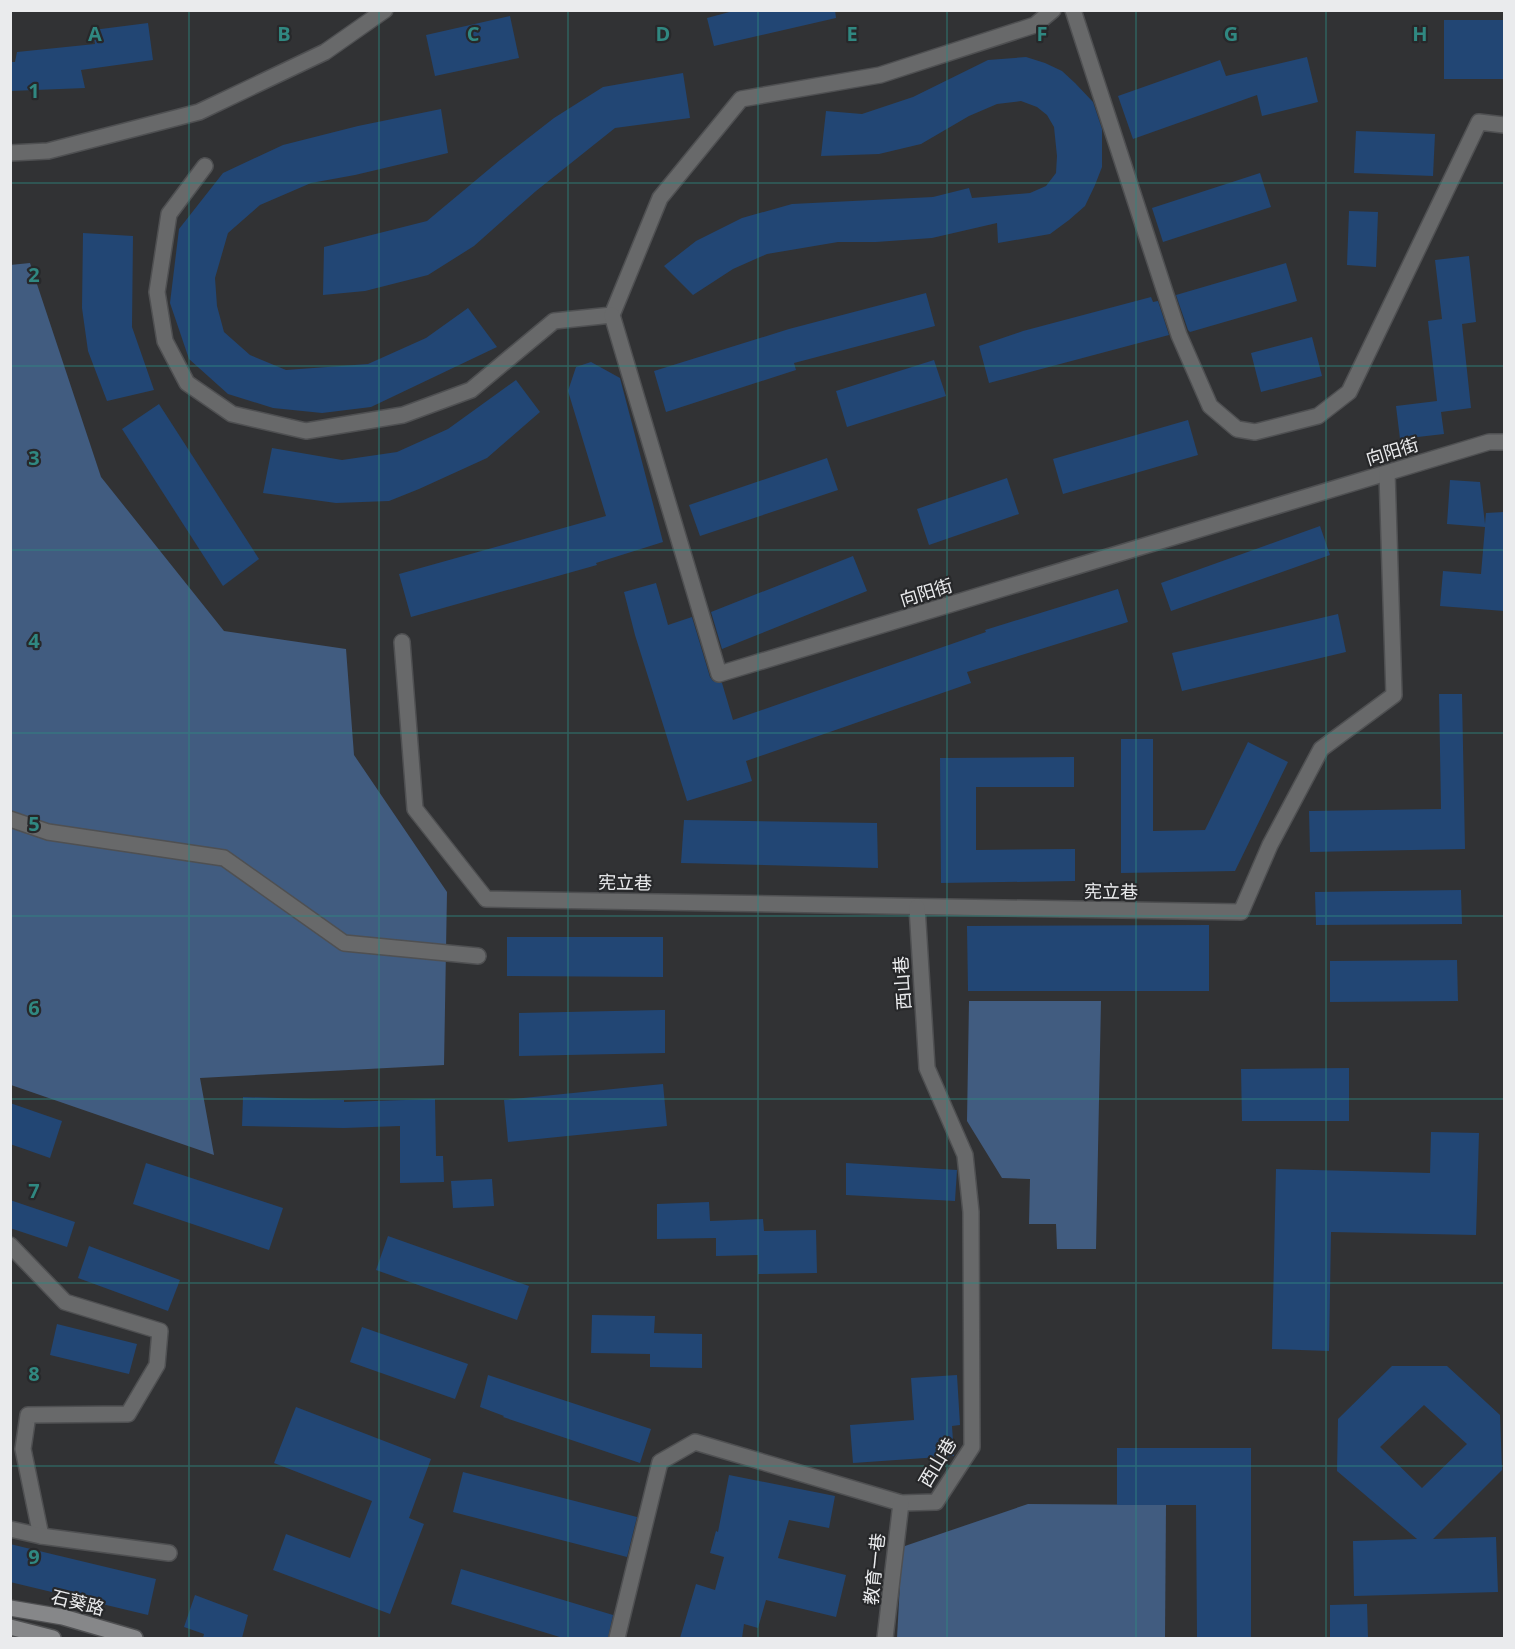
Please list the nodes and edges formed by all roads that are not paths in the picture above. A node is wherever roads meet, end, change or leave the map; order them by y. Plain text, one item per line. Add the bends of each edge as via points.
1 (385, 10) edge
2 (1053, 10) edge
3 (1073, 10) edge
4 (1504, 125) edge
5 (10, 153) edge
6 (205, 166) dead end
7 (612, 315) junction
8 (1504, 442) edge
9 (1387, 473) junction
10 (402, 642) dead end
11 (10, 819) edge
12 (917, 907) junction
13 (477, 956) dead end
14 (10, 1245) edge
15 (901, 1503) junction
16 (10, 1529) edge
17 (41, 1536) junction
18 (169, 1553) dead end
19 (10, 1608) edge
20 (10, 1627) edge
21 (53, 1638) edge
22 (135, 1638) edge
23 (617, 1638) edge
24 (885, 1638) edge

1 - 5 street via 325,52 199,112 48,150
2 - 7 street via 1035,25 880,75 741,99 660,198
3 - 4 street via 1179,335 1210,406 1237,429 1255,432 1318,416 1350,392 1479,122
6 - 7 street via 169,214 157,292 165,341 187,383 232,414 306,431 403,415 471,390 554,321
7 - 9 street, 向阳街 via 719,675
8 - 9 street, 向阳街 via 1489,442
9 - 12 street, 宪立巷 via 1394,695 1322,749 1270,845 1241,912
10 - 12 street, 宪立巷 via 415,809 486,899
11 - 13 street via 48,832 224,858 344,943
12 - 15 street, 西山巷 via 927,1068 965,1155 971,1212 972,1447 936,1502
14 - 17 street via 65,1302 160,1331 157,1365 128,1414 28,1415 23,1449
15 - 23 street, 西山巷 via 695,1442 660,1462
15 - 24 street, 教育一巷
16 - 17 street
17 - 18 street
19 - 22 main road, 石葵路 via 63,1617
20 - 21 main road

